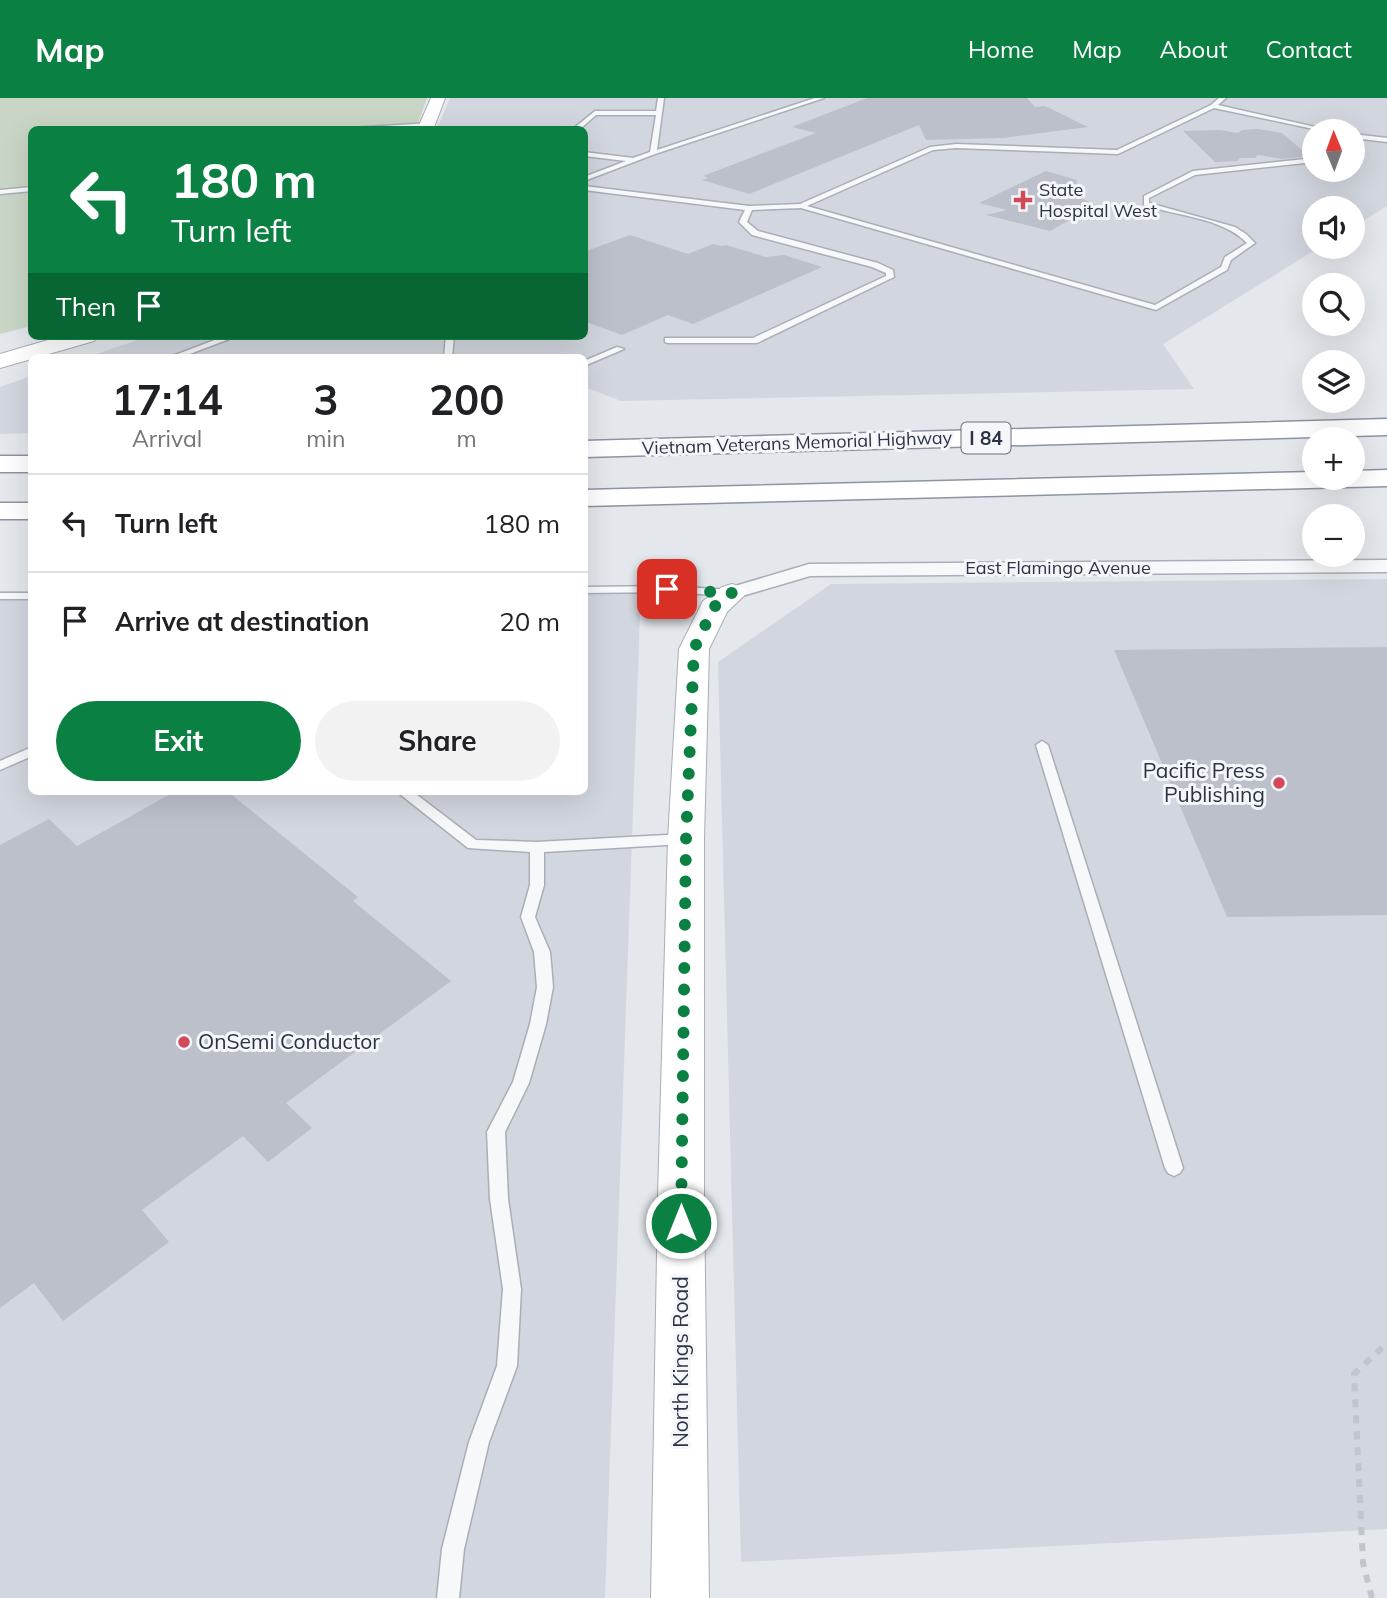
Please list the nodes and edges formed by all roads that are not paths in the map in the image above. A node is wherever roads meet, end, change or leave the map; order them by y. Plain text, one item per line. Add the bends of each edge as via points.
1 (439, 98) edge
2 (661, 98) edge
3 (821, 98) edge
4 (1223, 98) edge
5 (1213, 106) junction
6 (660, 113) junction
7 (1302, 125) edge
8 (426, 126) edge
9 (580, 126) edge
10 (1365, 137) edge
11 (1387, 140) edge
12 (653, 153) junction
13 (588, 155) edge
14 (634, 161) junction
15 (1302, 161) edge
16 (588, 178) edge
17 (588, 188) edge
18 (28, 189) edge
19 (0, 192) edge
20 (801, 206) junction
21 (750, 208) junction
22 (72, 340) edge
23 (223, 340) edge
24 (668, 340) dead end
25 (620, 349) dead end
26 (186, 354) edge
27 (0, 361) edge
28 (588, 362) edge
29 (1387, 427) edge
30 (588, 449) edge
31 (0, 464) edge
32 (28, 464) edge
33 (1387, 478) edge
34 (588, 498) edge
35 (0, 511) edge
36 (28, 511) edge
37 (1387, 566) edge
38 (588, 590) edge
39 (732, 593) junction
40 (0, 596) edge
41 (28, 596) edge
42 (1042, 745) dead end
43 (28, 753) edge
44 (0, 766) edge
45 (408, 795) edge
46 (686, 839) junction
47 (537, 847) junction
48 (1174, 1168) dead end
49 (448, 1598) edge
50 (681, 1598) edge

1 - 8 street
2 - 6 lane
3 - 12 lane
4 - 5 lane
5 - 7 lane
5 - 20 lane via 1118,152 932,148
6 - 9 lane via 595,113
6 - 12 lane
10 - 11 lane
12 - 14 lane
13 - 14 lane
14 - 16 lane
15 - 20 lane via 1193,173 1146,197 1146,204 1227,226 1251,243 1228,259 1224,268 1156,308
17 - 21 lane
18 - 19 lane
20 - 21 lane
21 - 24 lane via 743,222 755,233 875,265 890,272 890,277 754,341
22 - 27 street
23 - 26 lane
25 - 28 lane
29 - 30 highway, Vietnam Veterans Memorial Highway / I 84
31 - 32 highway
33 - 34 highway
35 - 36 highway
37 - 39 street, East Flamingo Avenue via 809,570
38 - 39 lane
39 - 46 street, North Kings Road via 714,607 694,649
40 - 41 lane
42 - 48 lane
43 - 44 lane
45 - 47 lane via 473,845
46 - 47 lane
46 - 50 street, North Kings Road
47 - 49 lane via 537,886 528,917 542,952 545,988 521,1083 496,1132 499,1199 512,1290 507,1366 479,1442 453,1549

